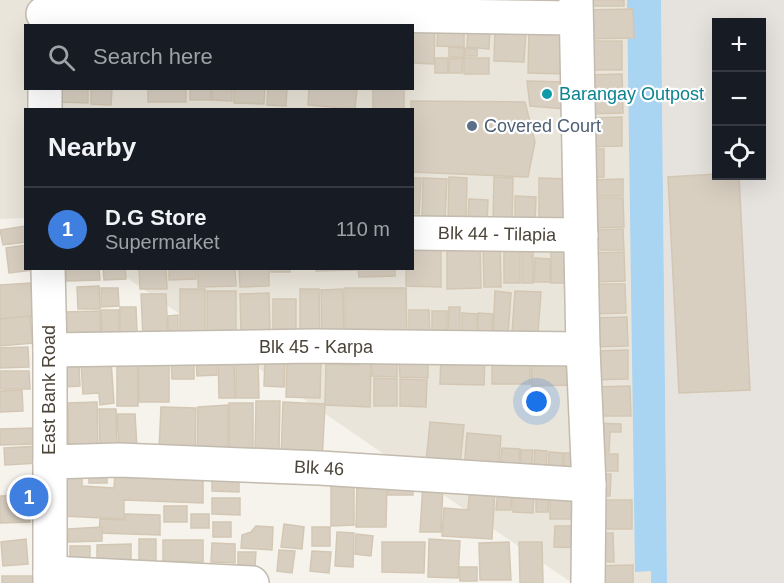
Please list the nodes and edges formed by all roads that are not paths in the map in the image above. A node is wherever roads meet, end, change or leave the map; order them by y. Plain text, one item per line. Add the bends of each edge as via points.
1 (576, 9) edge
2 (43, 13) edge
3 (45, 90) edge
4 (45, 108) edge
5 (414, 233) edge
6 (581, 236) junction
7 (48, 270) edge
8 (50, 350) junction
9 (583, 350) junction
10 (50, 462) junction
11 (589, 485) junction
12 (50, 578) edge
13 (252, 583) edge
14 (588, 583) edge

1 - 2 street
1 - 6 street
3 - 4 street
5 - 6 street, Blk 44 - Tilapia
6 - 9 street
7 - 8 street, East Bank Road
8 - 9 street, Blk 45 - Karpa via 314,346
8 - 10 street, East Bank Road
9 - 11 street
10 - 11 street, Blk 46 via 119,460 320,468
10 - 12 street, East Bank Road
11 - 14 street
12 - 13 street

